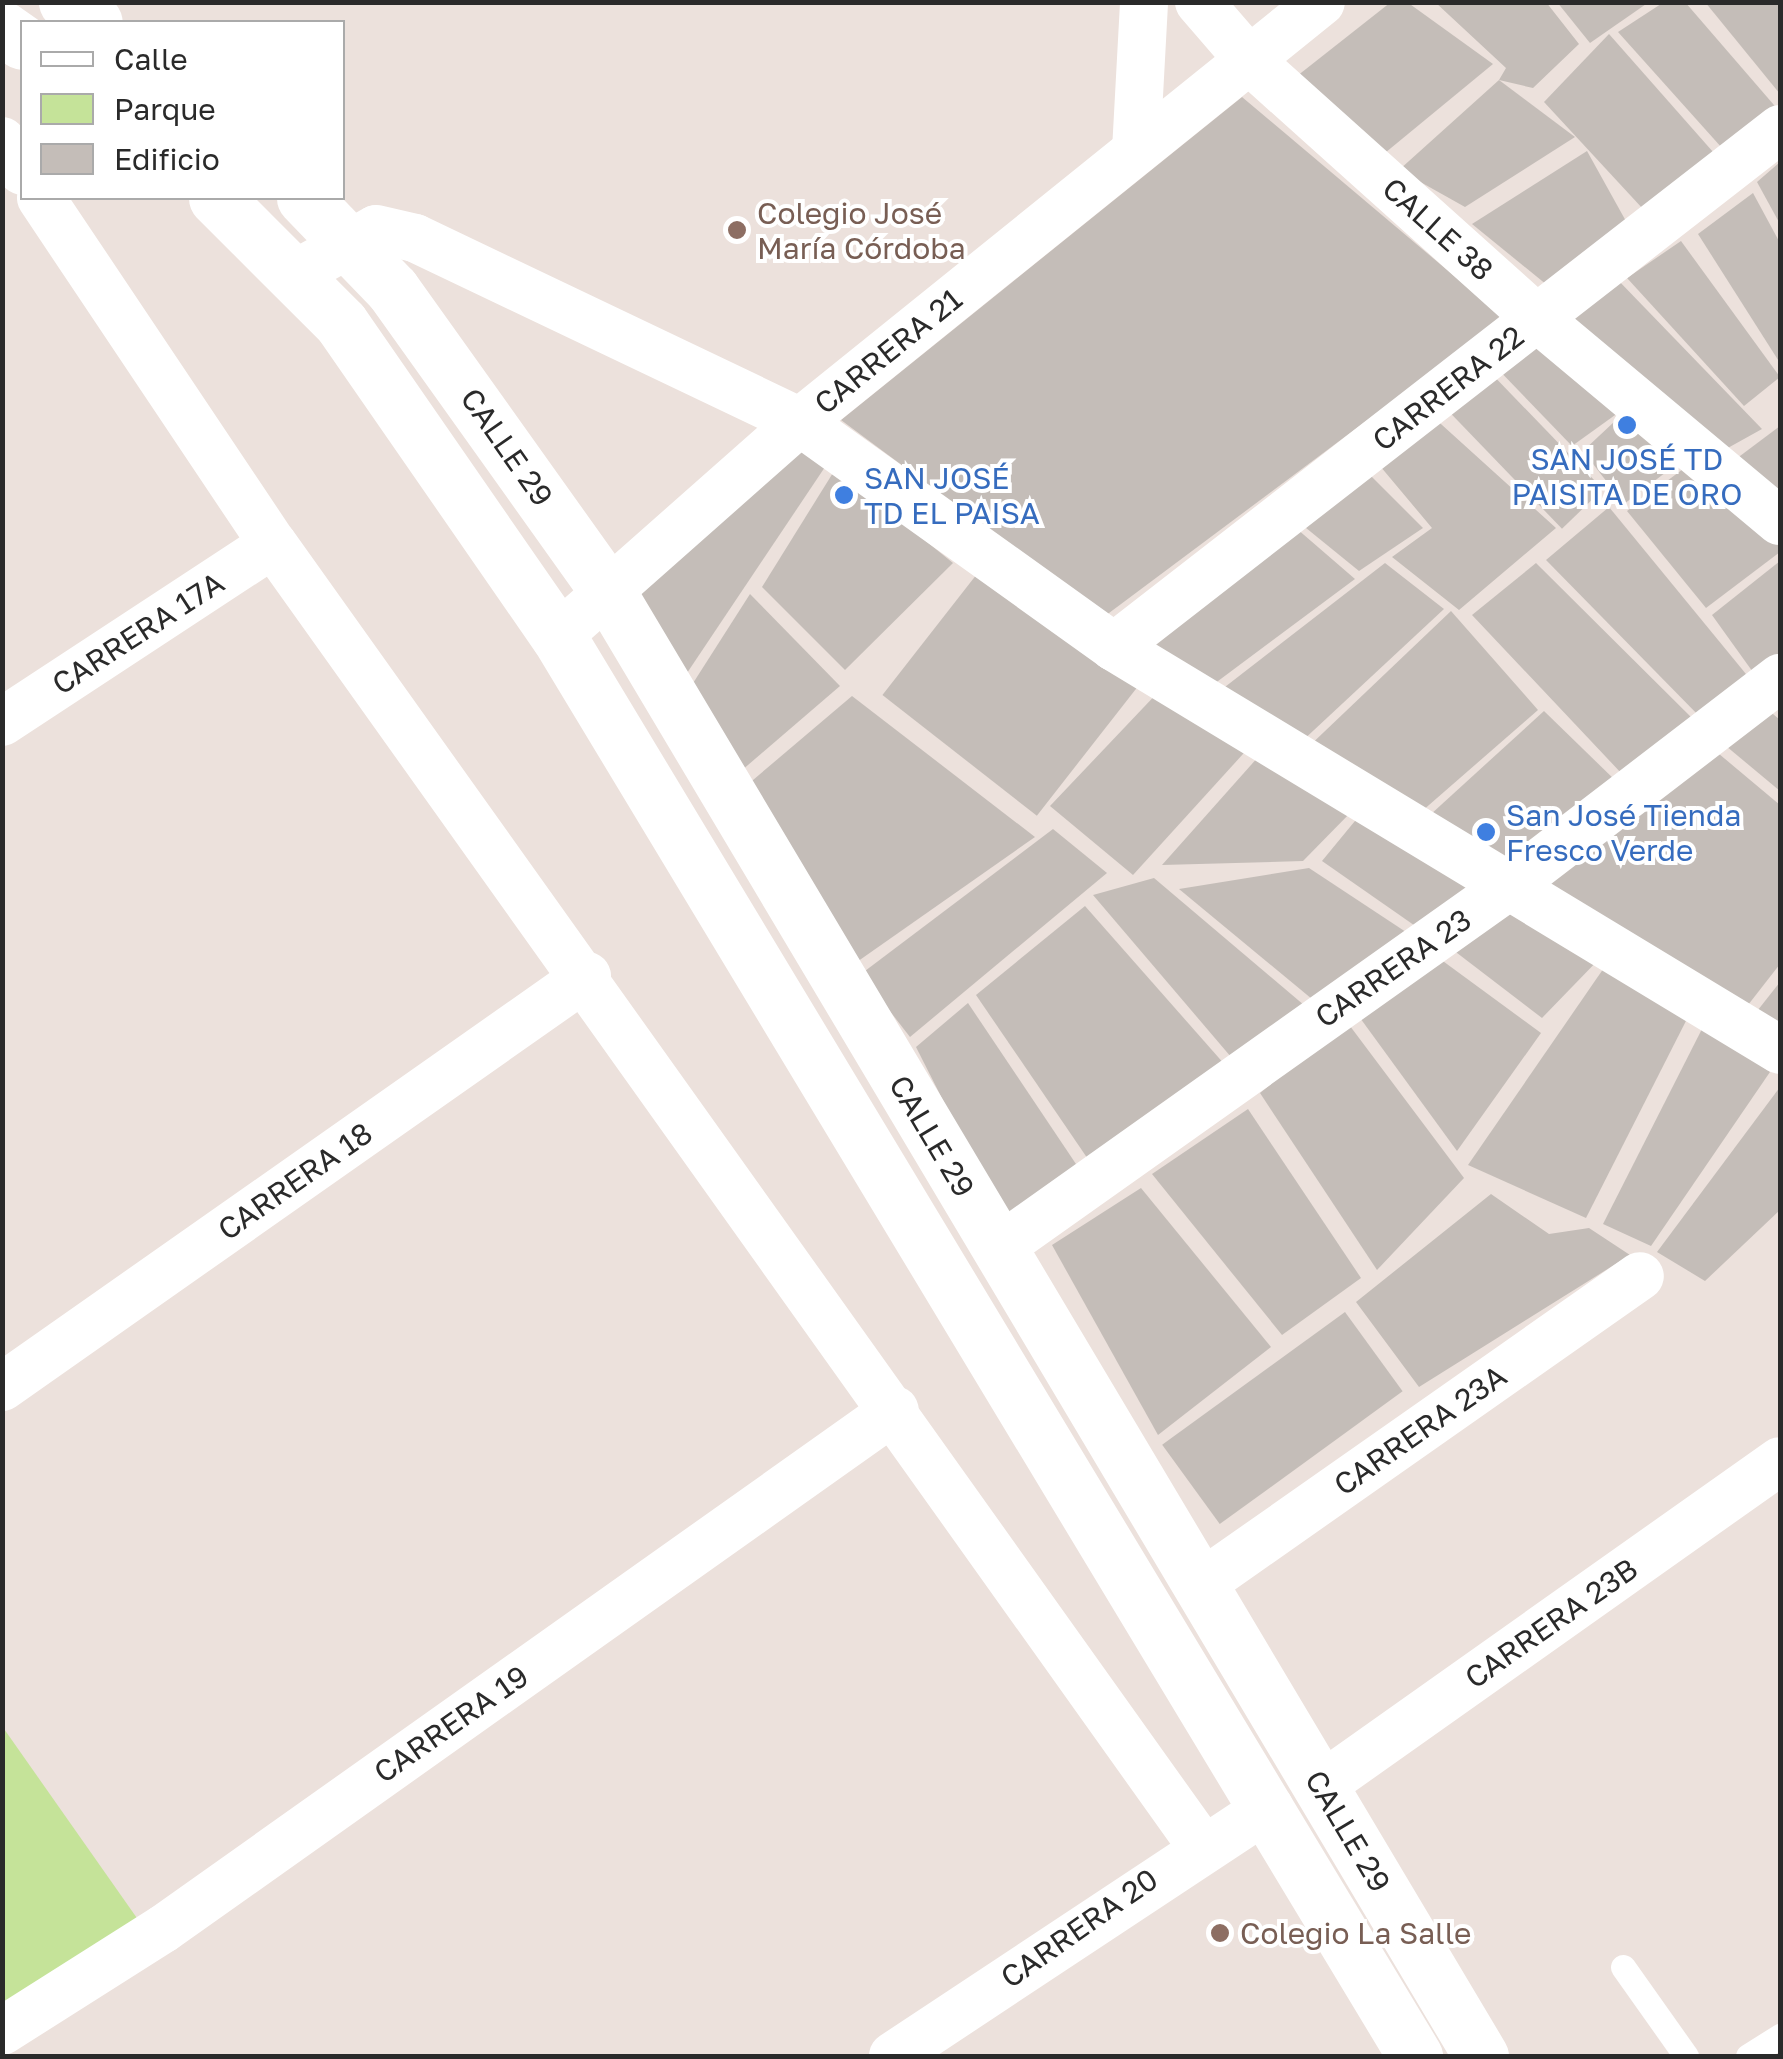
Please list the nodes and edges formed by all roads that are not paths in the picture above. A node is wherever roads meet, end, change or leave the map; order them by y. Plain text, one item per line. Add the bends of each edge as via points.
1 (66, 2) edge
2 (1144, 2) edge
3 (1200, 2) edge
4 (1321, 2) edge
5 (92, 20) edge
6 (1249, 60) junction
7 (1780, 129) edge
8 (2, 140) edge
9 (1136, 151) junction
10 (20, 167) edge
11 (41, 200) edge
12 (218, 200) edge
13 (306, 200) edge
14 (348, 239) junction
15 (297, 273) junction
16 (1538, 318) junction
17 (800, 422) junction
18 (1780, 521) edge
19 (273, 544) junction
20 (607, 590) junction
21 (558, 636) junction
22 (1114, 647) junction
23 (1780, 678) edge
24 (2, 722) edge
25 (1508, 886) junction
26 (587, 976) junction
27 (1780, 1050) edge
28 (999, 1248) junction
29 (1640, 1276) dead end
30 (2, 1387) edge
31 (895, 1410) junction
32 (1780, 1461) edge
33 (1201, 1584) junction
34 (1321, 1786) junction
35 (1269, 1807) junction
36 (1200, 1844) junction
37 (1623, 1967) dead end
38 (2, 2031) edge
39 (1780, 2036) edge
40 (893, 2056) edge
41 (1415, 2056) edge
42 (1482, 2056) edge
43 (1686, 2056) edge
44 (1748, 2056) edge

1 - 5 main road
2 - 9 street
3 - 6 street, CALLE 38
4 - 6 street, CARRERA 21
6 - 9 street, CARRERA 21
6 - 16 street, CALLE 38
7 - 16 street, CARRERA 22
8 - 10 street
9 - 17 street, CARRERA 21
11 - 19 street
12 - 15 main road, CALLE 29
13 - 14 main road, CALLE 29
14 - 15 street
14 - 17 street via 376,229 414,238
14 - 20 main road, CALLE 29 via 489,419
15 - 21 main road, CALLE 29 via 341,323
16 - 18 street, CALLE 38
16 - 22 street, CARRERA 22
17 - 20 street, CARRERA 21
17 - 22 street
19 - 24 street, CARRERA 17A
19 - 26 street
20 - 21 street, CARRERA 21
20 - 28 main road, CALLE 29
21 - 35 main road, CALLE 29
22 - 25 street
23 - 25 street, CARRERA 23
25 - 27 street
25 - 28 street, CARRERA 23
26 - 30 street, CARRERA 18
26 - 31 street
28 - 33 main road, CALLE 29
29 - 33 street, CARRERA 23A
31 - 36 street
31 - 38 street, CARRERA 19 via 163,1929
32 - 34 street, CARRERA 23B
33 - 34 main road, CALLE 29
34 - 42 main road, CALLE 29
35 - 36 street, CARRERA 20
35 - 41 main road, CALLE 29
36 - 40 street, CARRERA 20
37 - 43 lane
39 - 44 lane

